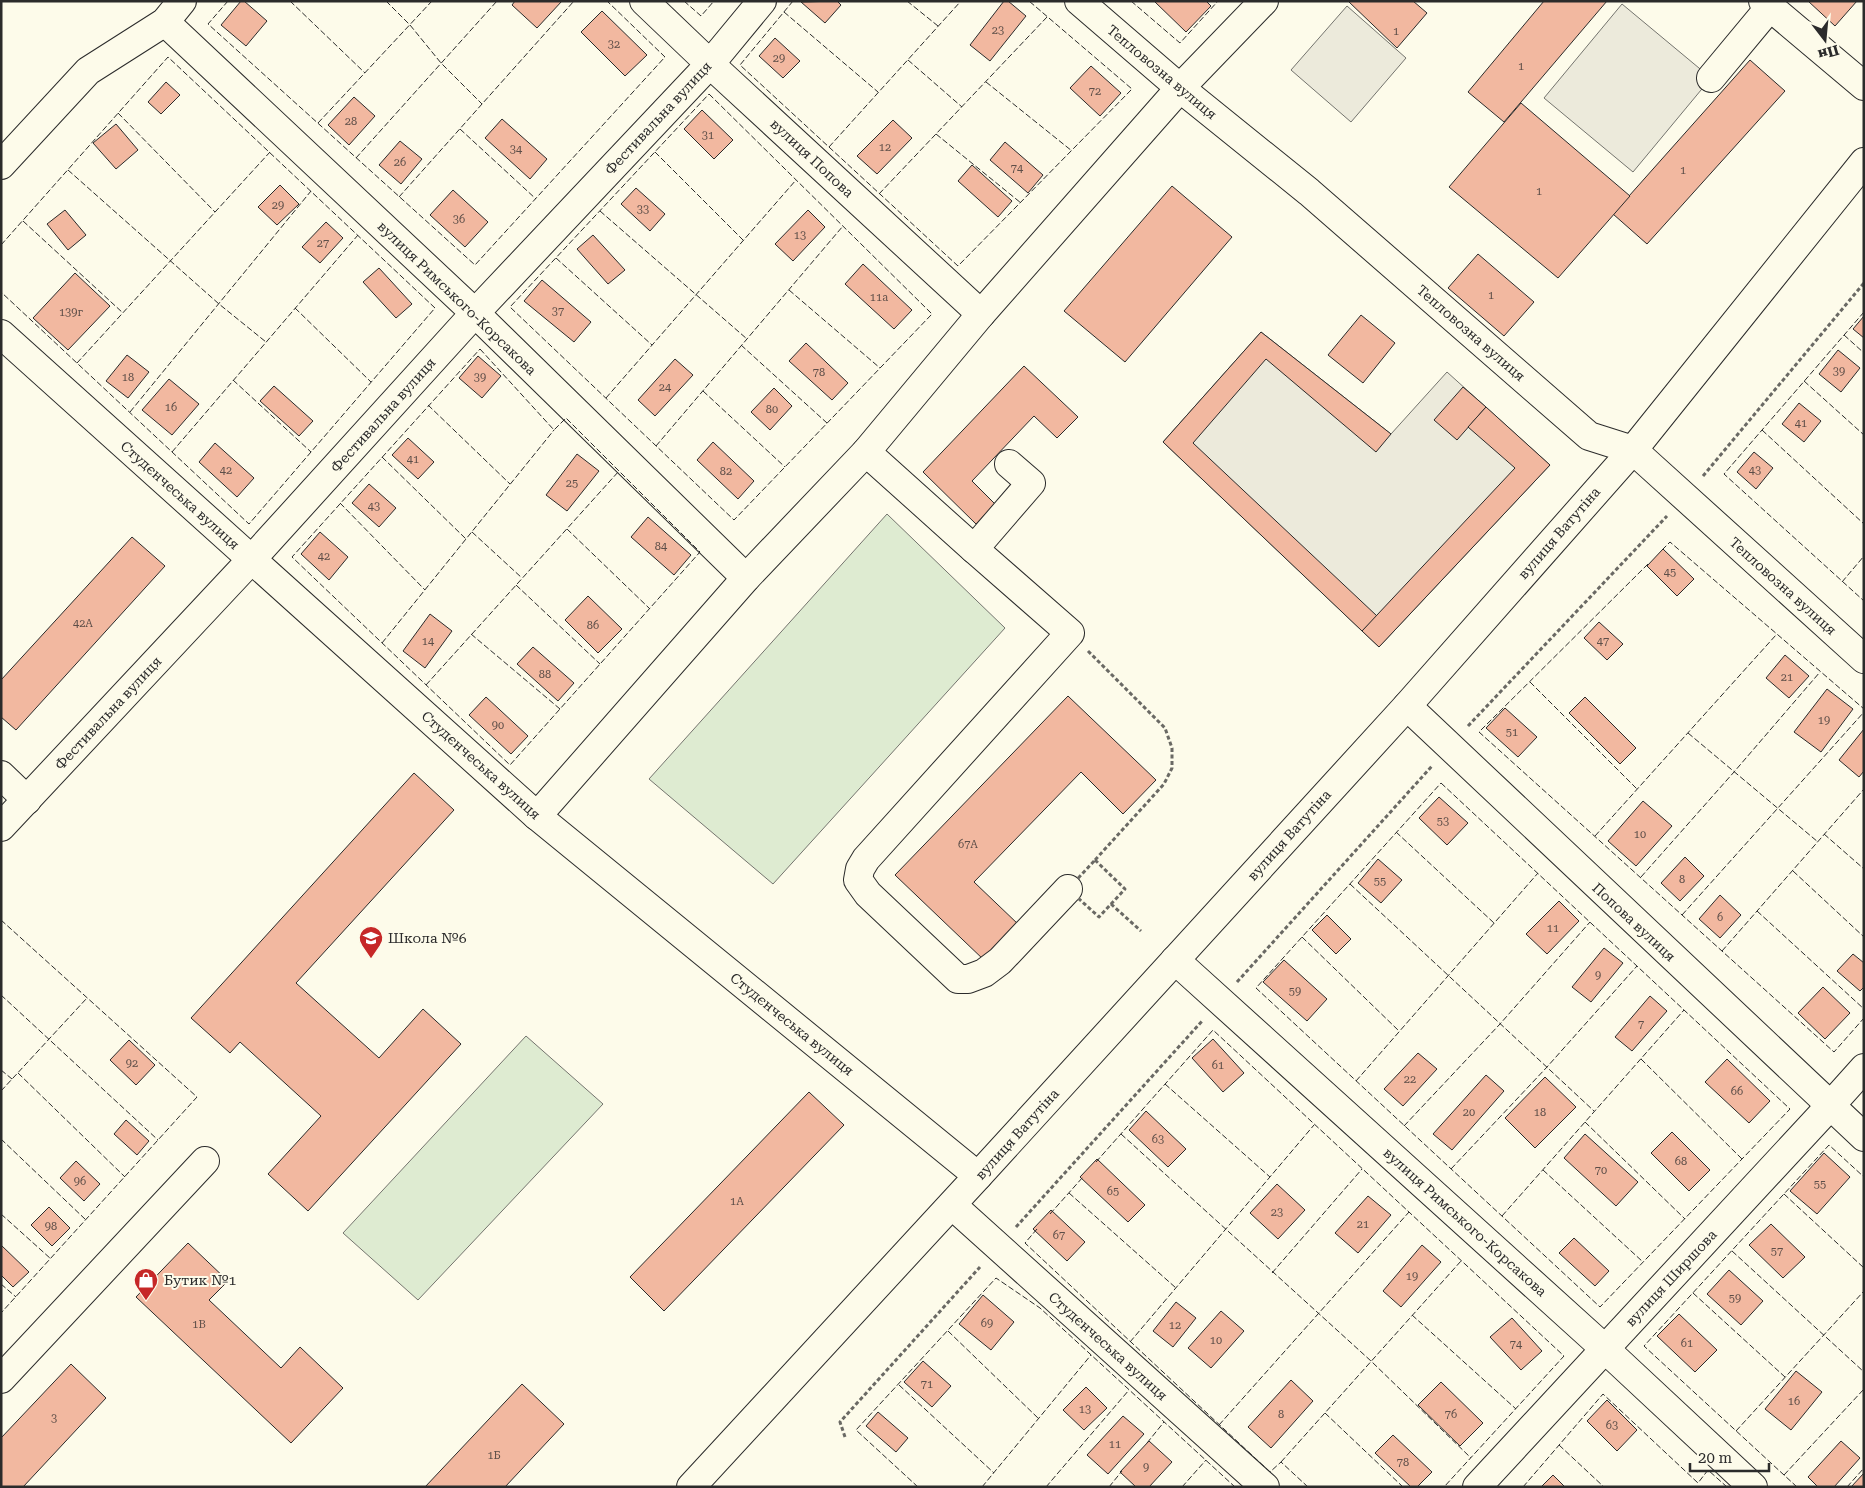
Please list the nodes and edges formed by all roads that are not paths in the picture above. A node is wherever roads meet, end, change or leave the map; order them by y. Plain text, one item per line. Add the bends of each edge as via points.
1 (182, 1) edge
2 (644, 1) edge
3 (762, 1) edge
4 (1079, 1) edge
5 (1264, 1) edge
6 (1766, 4) edge
7 (165, 22) junction
8 (710, 64) junction
9 (1710, 78) dead end
10 (1864, 86) edge
11 (1180, 88) junction
12 (1864, 162) edge
13 (1, 165) edge
14 (475, 313) junction
15 (982, 314) junction
16 (1, 334) edge
17 (1633, 450) junction
18 (866, 452) junction
19 (1009, 464) dead end
20 (974, 550) junction
21 (252, 560) junction
22 (746, 578) junction
23 (1864, 659) edge
24 (1407, 706) junction
25 (1, 775) edge
26 (27, 800) junction
27 (537, 816) junction
28 (1, 827) edge
29 (1068, 889) dead end
30 (1175, 960) junction
31 (1864, 1068) edge
32 (1830, 1106) junction
33 (1864, 1137) edge
34 (205, 1161) dead end
35 (978, 1176) junction
36 (952, 1205) junction
37 (1604, 1348) junction
38 (1, 1379) edge
39 (691, 1487) edge
40 (1265, 1487) edge
41 (1477, 1487) edge
42 (1753, 1487) edge

1 - 7 street
2 - 8 street, вулиця Попова
3 - 8 street, Фестивальна вулиця
4 - 11 street, Тепловозна вулиця
5 - 11 street
6 - 9 street
6 - 10 street
7 - 13 street via 88,71
7 - 14 street, вулиця Римського-Корсакова
8 - 14 street, Фестивальна вулиця
8 - 15 street, вулиця Попова
11 - 15 street
11 - 17 street, Тепловозна вулиця via 1309,192 1589,436
12 - 17 street, вулиця Ватутіна
14 - 21 street, Фестивальна вулиця
14 - 22 street, вулиця Римського-Корсакова
15 - 18 street
16 - 21 street, Студєнчеська вулиця
17 - 23 street, Тепловозна вулиця
17 - 24 street, вулиця Ватутіна
18 - 20 street
18 - 22 street
19 - 20 street via 1031,484
20 - 29 street via 1070,633 866,859 858,880 868,894 958,979 984,973 1000,961
21 - 26 street, Фестивальна вулиця
21 - 27 street, Студєнчеська вулиця
22 - 27 street
24 - 30 street, вулиця Ватутіна
24 - 32 street, Попова вулиця
25 - 26 street
26 - 28 street, Фестивальна вулиця
27 - 35 street, Студєнчеська вулиця
30 - 35 street, вулиця Ватутіна
30 - 37 street, вулиця Римського-Корсакова
31 - 32 street, вулиця Ширшова
32 - 33 street, Попова вулиця
32 - 37 street, вулиця Ширшова
34 - 38 street
35 - 36 street, вулиця Ватутіна
36 - 39 street, вулиця Ватутіна
36 - 40 street, Студєнчеська вулиця
37 - 41 street, вулиця Ширшова
37 - 42 street, вулиця Римського-Корсакова

